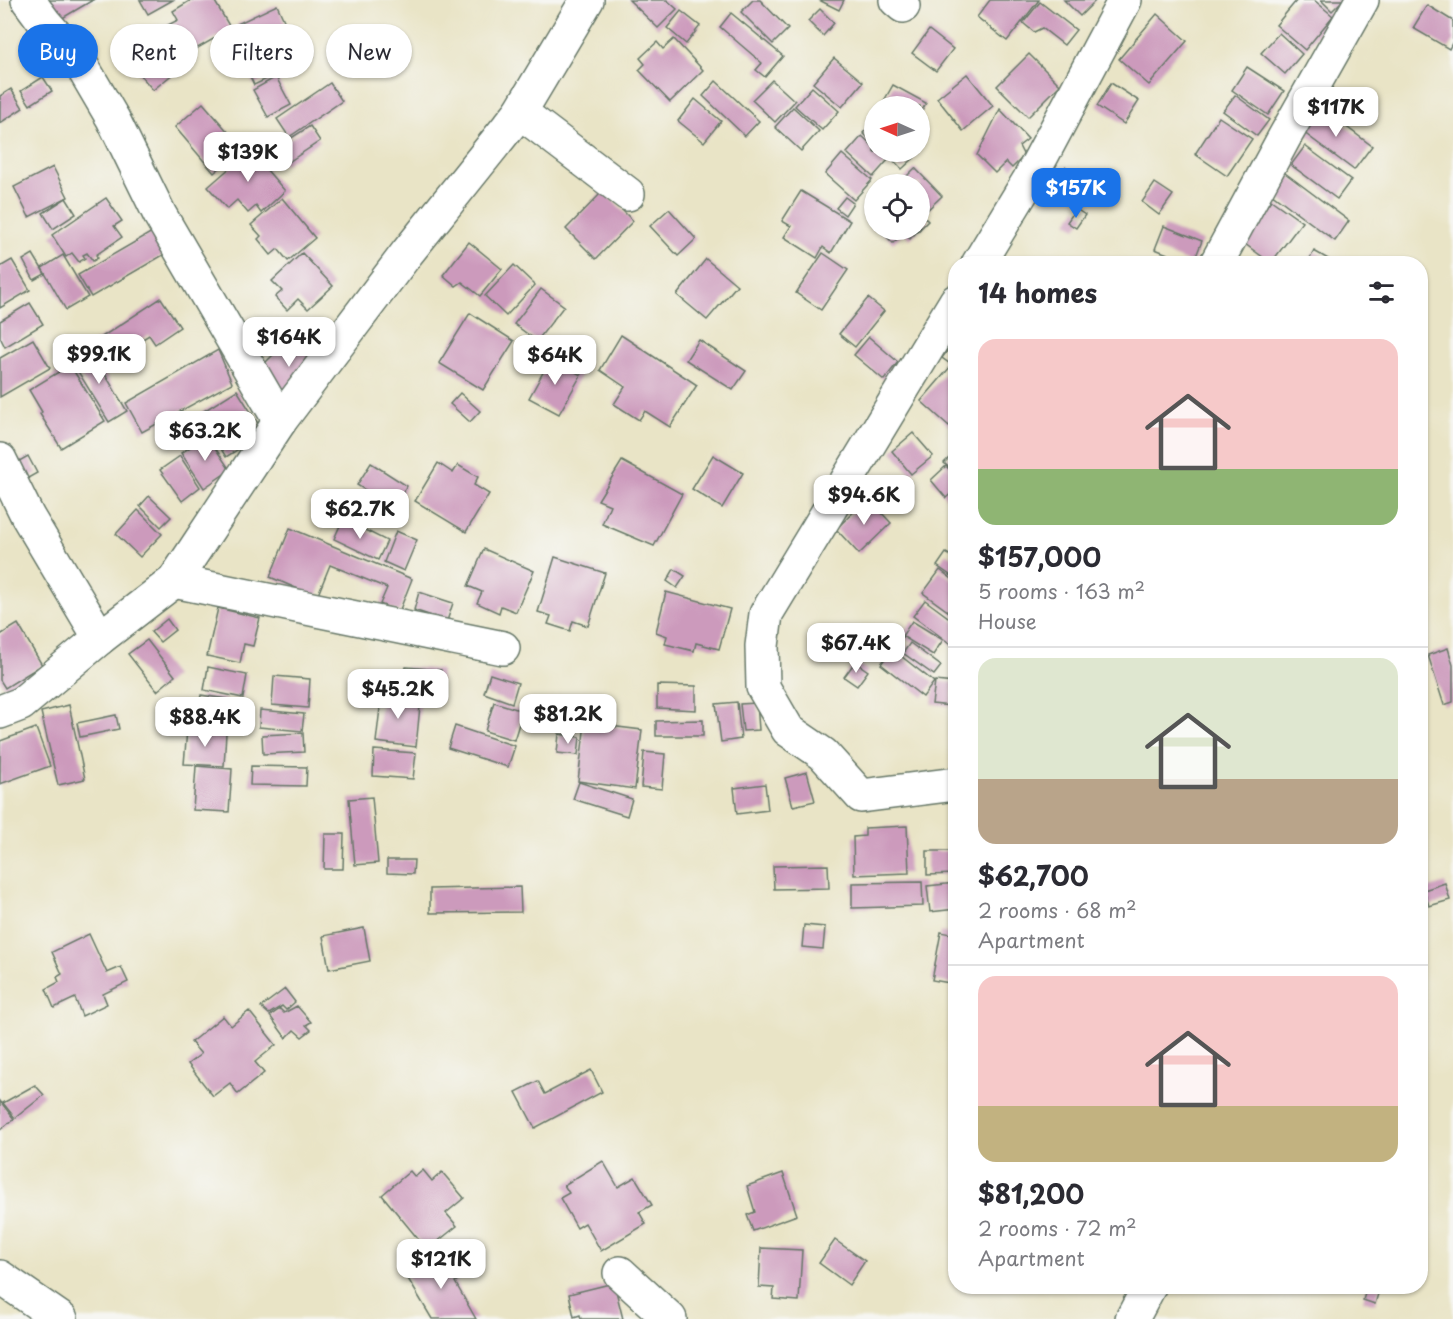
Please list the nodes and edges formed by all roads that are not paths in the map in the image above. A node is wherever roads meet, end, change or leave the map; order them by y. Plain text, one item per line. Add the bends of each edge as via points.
1 (28, 0) edge
2 (587, 0) edge
3 (1125, 0) edge
4 (1362, 0) edge
5 (520, 112) junction
6 (628, 194) dead end
7 (983, 256) edge
8 (1220, 256) edge
9 (948, 314) edge
10 (280, 421) junction
11 (0, 460) edge
12 (174, 582) junction
13 (100, 638) junction
14 (503, 648) dead end
15 (0, 712) edge
16 (948, 785) edge
17 (620, 1273) dead end
18 (0, 1277) edge
19 (1145, 1294) edge
20 (61, 1319) edge
21 (670, 1319) edge
22 (1132, 1319) edge

1 - 10 street via 79,62 113,118 159,215
2 - 5 street
3 - 7 street via 1029,180
4 - 8 street
5 - 6 street
5 - 10 street via 406,253
9 - 16 street via 766,614 762,646 763,687 788,730 823,754 861,796
10 - 12 street
11 - 13 street via 28,517
12 - 13 street
12 - 14 street
13 - 15 street via 21,705
17 - 21 street
18 - 20 street
19 - 22 street

